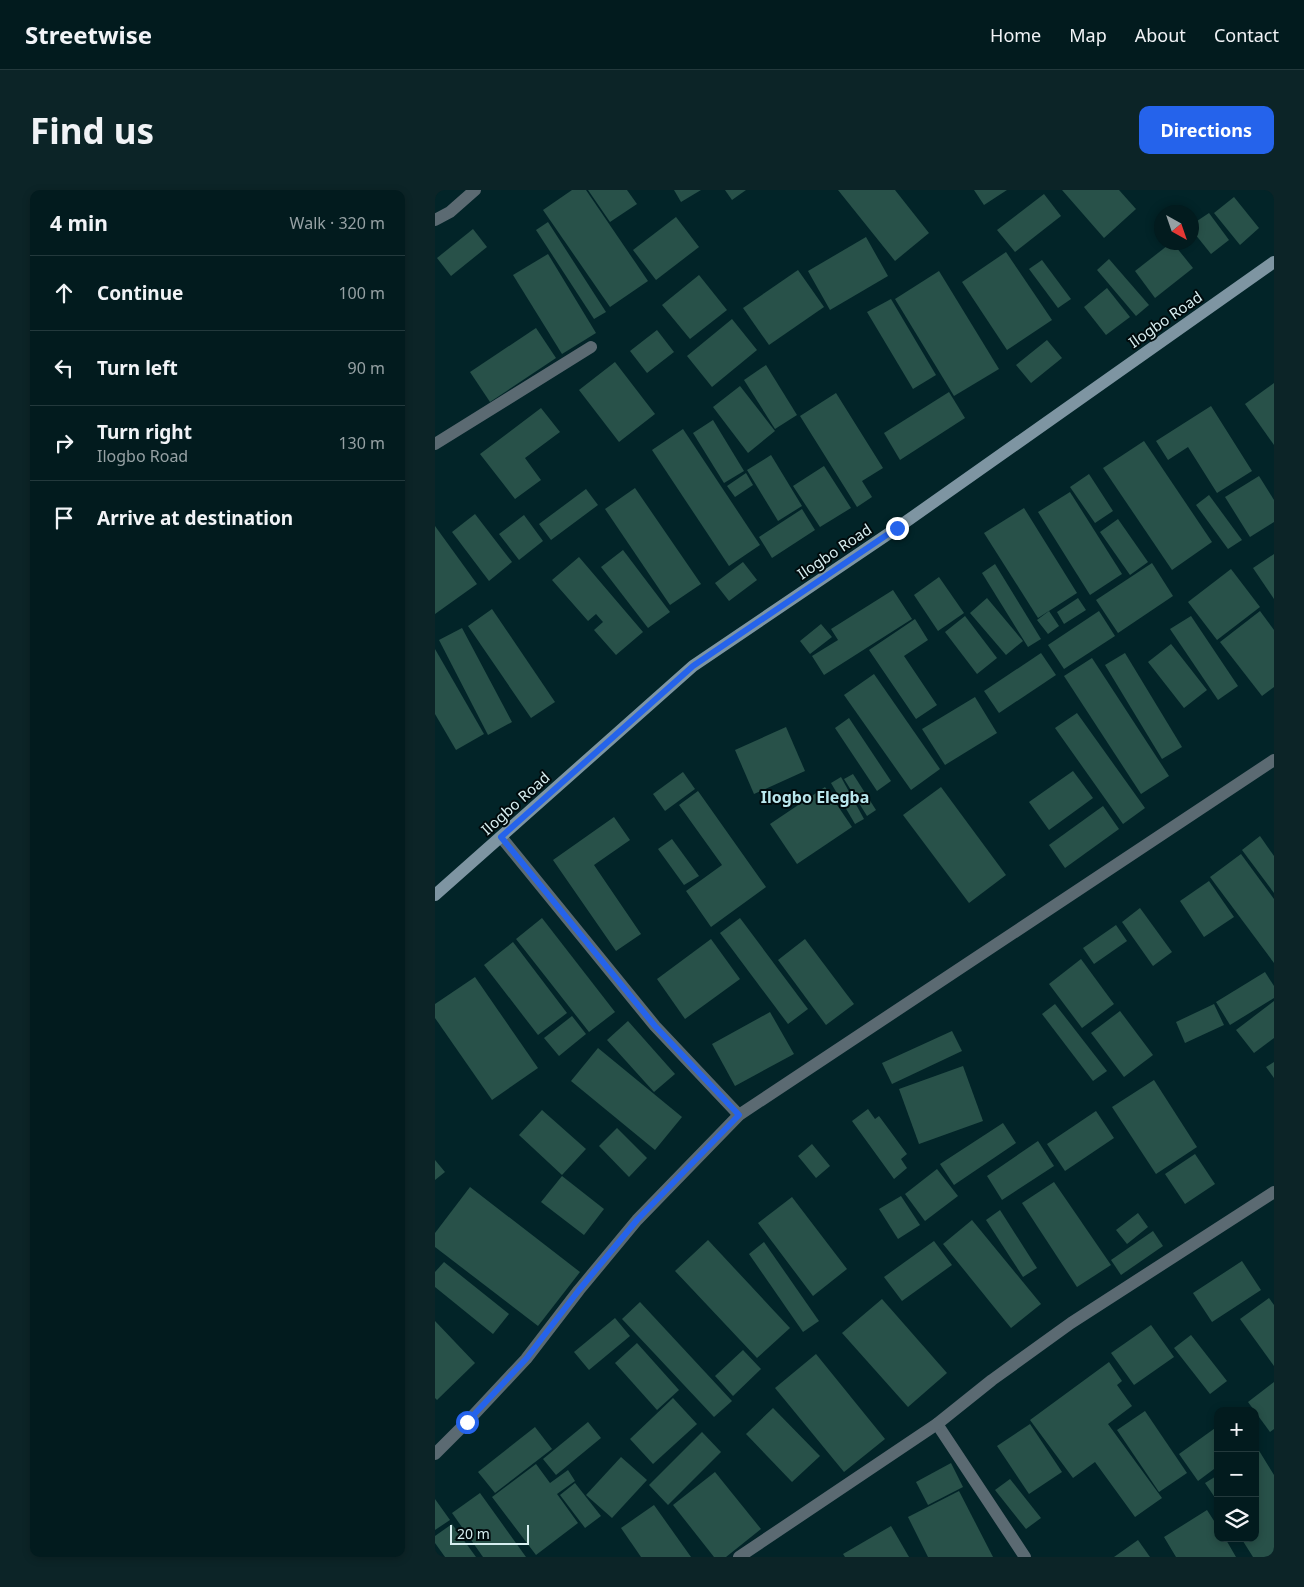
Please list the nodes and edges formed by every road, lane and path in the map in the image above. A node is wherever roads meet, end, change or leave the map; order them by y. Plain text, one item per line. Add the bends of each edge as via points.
1 (475, 190) edge
2 (435, 220) edge
3 (1274, 262) edge
4 (591, 347) dead end
5 (435, 444) edge
6 (1274, 760) edge
7 (501, 837) junction
8 (435, 895) edge
9 (739, 1115) junction
10 (1274, 1192) edge
11 (937, 1424) junction
12 (435, 1454) edge
13 (739, 1557) edge
14 (1025, 1557) edge

1 - 2 street via 450,212
3 - 7 main road, Ilogbo Road via 897,528 693,666
4 - 5 street
6 - 9 street
7 - 8 main road, Ilogbo Road
7 - 9 street via 655,1026
9 - 12 street via 637,1220 526,1359
10 - 11 street via 1071,1324
11 - 13 street
11 - 14 street

